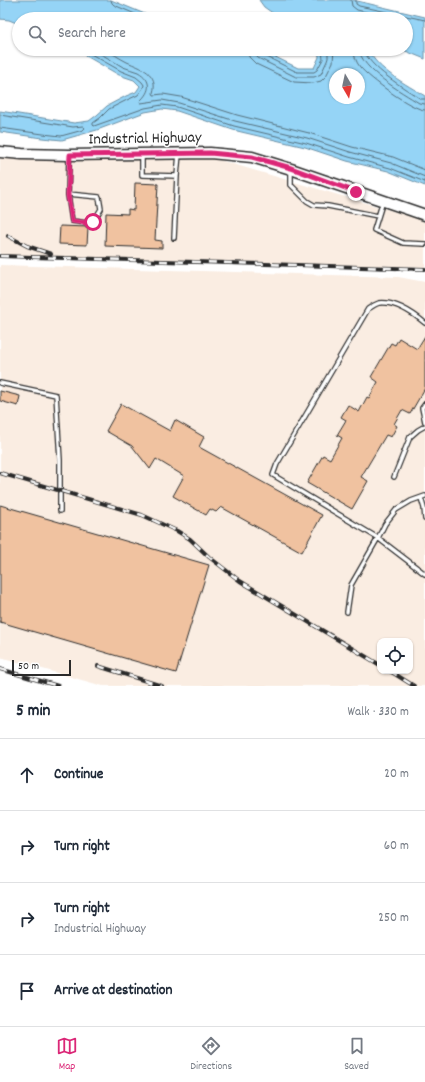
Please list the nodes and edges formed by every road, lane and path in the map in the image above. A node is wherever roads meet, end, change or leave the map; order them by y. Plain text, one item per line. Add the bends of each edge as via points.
1 (0, 152) edge
2 (179, 153) junction
3 (142, 154) junction
4 (70, 155) junction
5 (291, 168) junction
6 (177, 176) junction
7 (68, 194) junction
8 (383, 200) junction
9 (425, 215) edge
10 (378, 216) junction
11 (174, 238) dead end
12 (425, 244) edge
13 (425, 323) edge
14 (0, 383) edge
15 (425, 404) edge
16 (425, 422) edge
17 (425, 426) edge
18 (394, 477) dead end
19 (423, 497) edge
20 (60, 511) dead end
21 (425, 515) edge
22 (425, 519) edge
23 (378, 538) junction
24 (425, 574) edge
25 (347, 612) dead end

1 - 4 street, Industrial Highway
2 - 3 street, Industrial Highway
2 - 5 street, Industrial Highway via 252,157
2 - 6 lane
3 - 4 street, Industrial Highway
3 - 6 lane via 142,175
4 - 7 lane
5 - 8 street, Industrial Highway
5 - 10 lane via 292,185 307,202
6 - 11 lane
7 - 7 lane via 72,221 93,222 101,209 99,197
8 - 9 street, Industrial Highway
8 - 10 lane
10 - 12 lane via 374,230 403,243
13 - 23 lane via 416,315 393,304 379,303 368,309 273,475
14 - 20 lane via 56,395
15 - 16 lane via 422,408
17 - 18 lane via 410,437
19 - 21 lane
19 - 23 lane via 396,510
21 - 22 lane
23 - 24 lane
23 - 25 lane via 351,585

